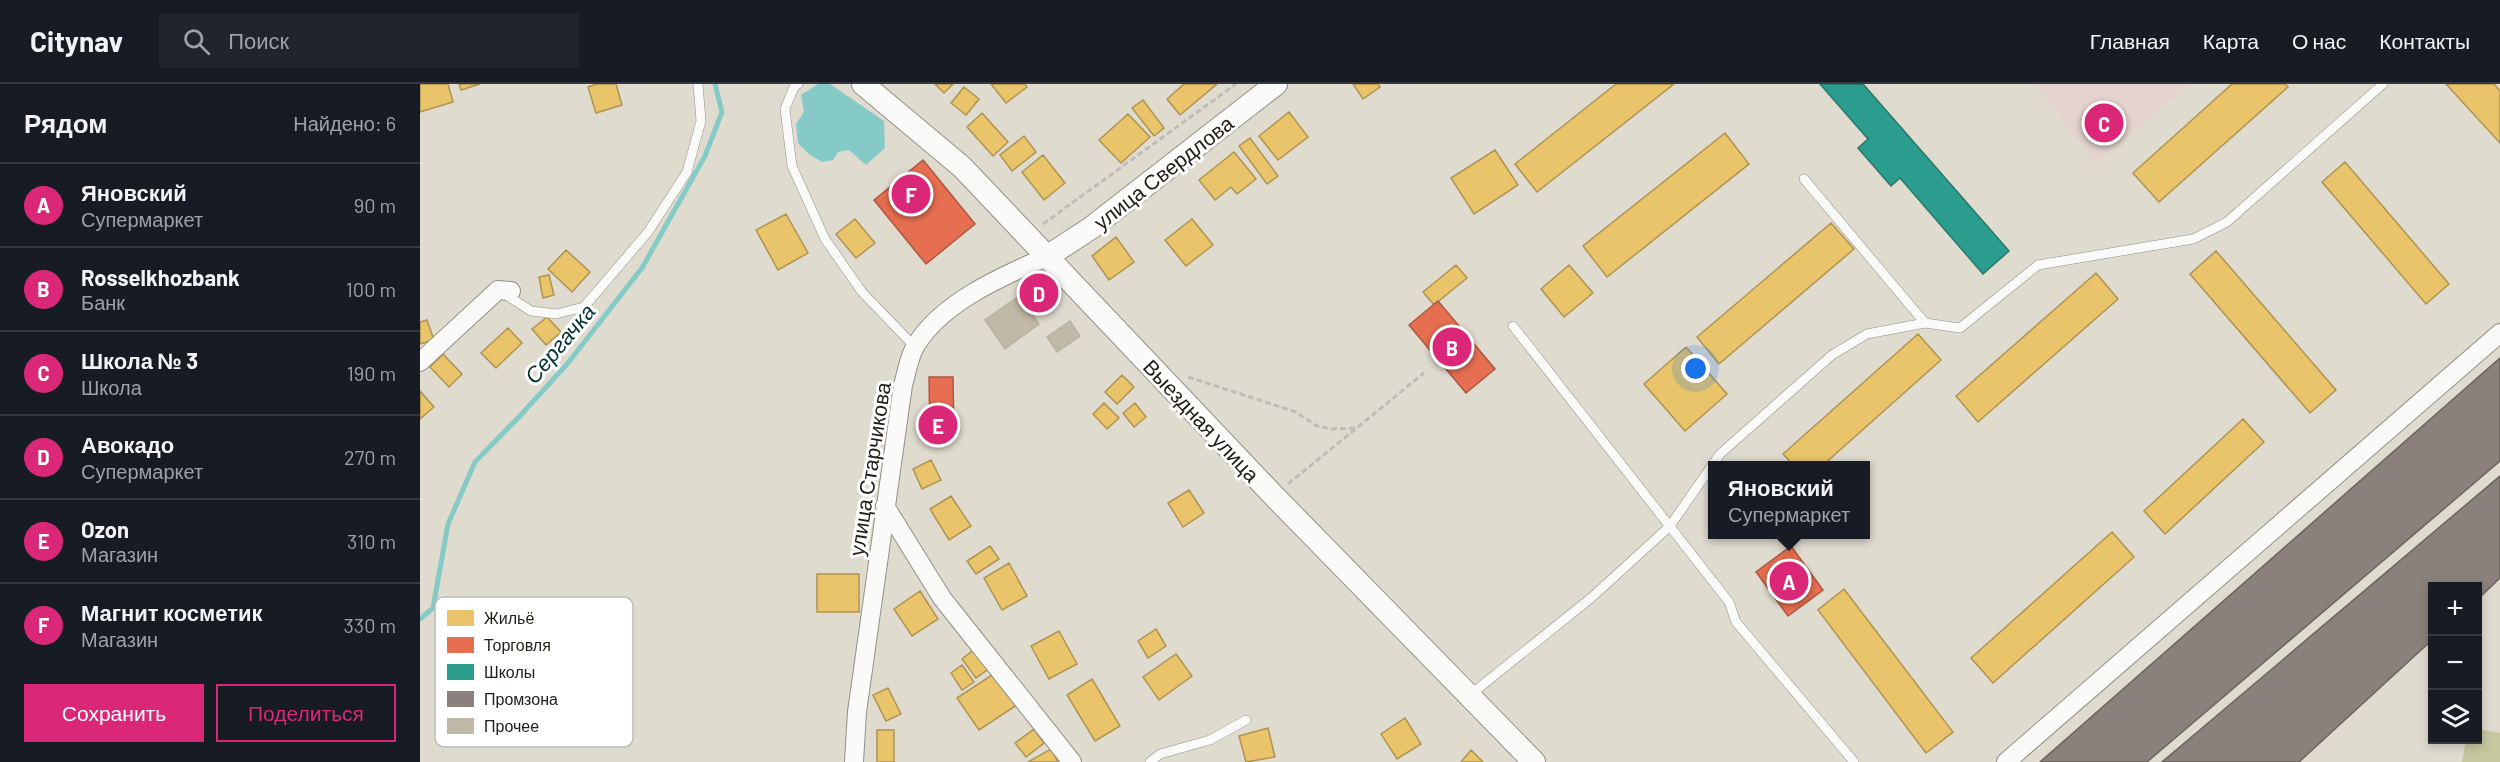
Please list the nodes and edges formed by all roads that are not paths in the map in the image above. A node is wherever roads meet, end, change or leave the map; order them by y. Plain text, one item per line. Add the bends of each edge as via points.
1 (698, 84) edge
2 (798, 84) edge
3 (863, 84) edge
4 (1276, 84) edge
5 (2365, 84) edge
6 (2383, 84) edge
7 (2373, 93) junction
8 (1804, 179) dead end
9 (1048, 256) junction
10 (504, 290) joint
11 (1925, 323) junction
12 (1513, 326) dead end
13 (2500, 333) edge
14 (915, 347) junction
15 (420, 362) edge
16 (1715, 461) edge
17 (1708, 471) edge
18 (885, 506) junction
19 (1670, 526) junction
20 (1469, 696) junction
21 (1246, 720) dead end
22 (854, 762) edge
23 (1072, 762) edge
24 (1150, 762) edge
25 (1534, 762) edge
26 (1854, 762) edge
27 (2006, 762) edge

1 - 10 lane via 701,122 687,172 648,232 584,307 556,314 531,311
2 - 14 lane via 785,109 792,166 825,239 862,292
3 - 9 street, Выездная улица via 962,167
4 - 9 street, улица Свердлова via 1091,228
5 - 7 lane
6 - 7 lane
7 - 11 lane via 2227,222 2193,239 2038,265 1960,328
8 - 11 lane
9 - 14 street, улица Старчикова via 1000,277 959,303 931,326
9 - 20 street, Выездная улица
10 - 15 street
11 - 16 lane via 1867,334 1832,355
12 - 19 lane
13 - 27 street
14 - 18 street, улица Старчикова via 903,385
17 - 19 lane
18 - 22 street, улица Старчикова
18 - 23 street via 942,597
19 - 20 lane via 1591,598
19 - 26 lane via 1730,602 1736,622
20 - 25 street, Выездная улица
21 - 24 lane via 1210,740 1160,754

